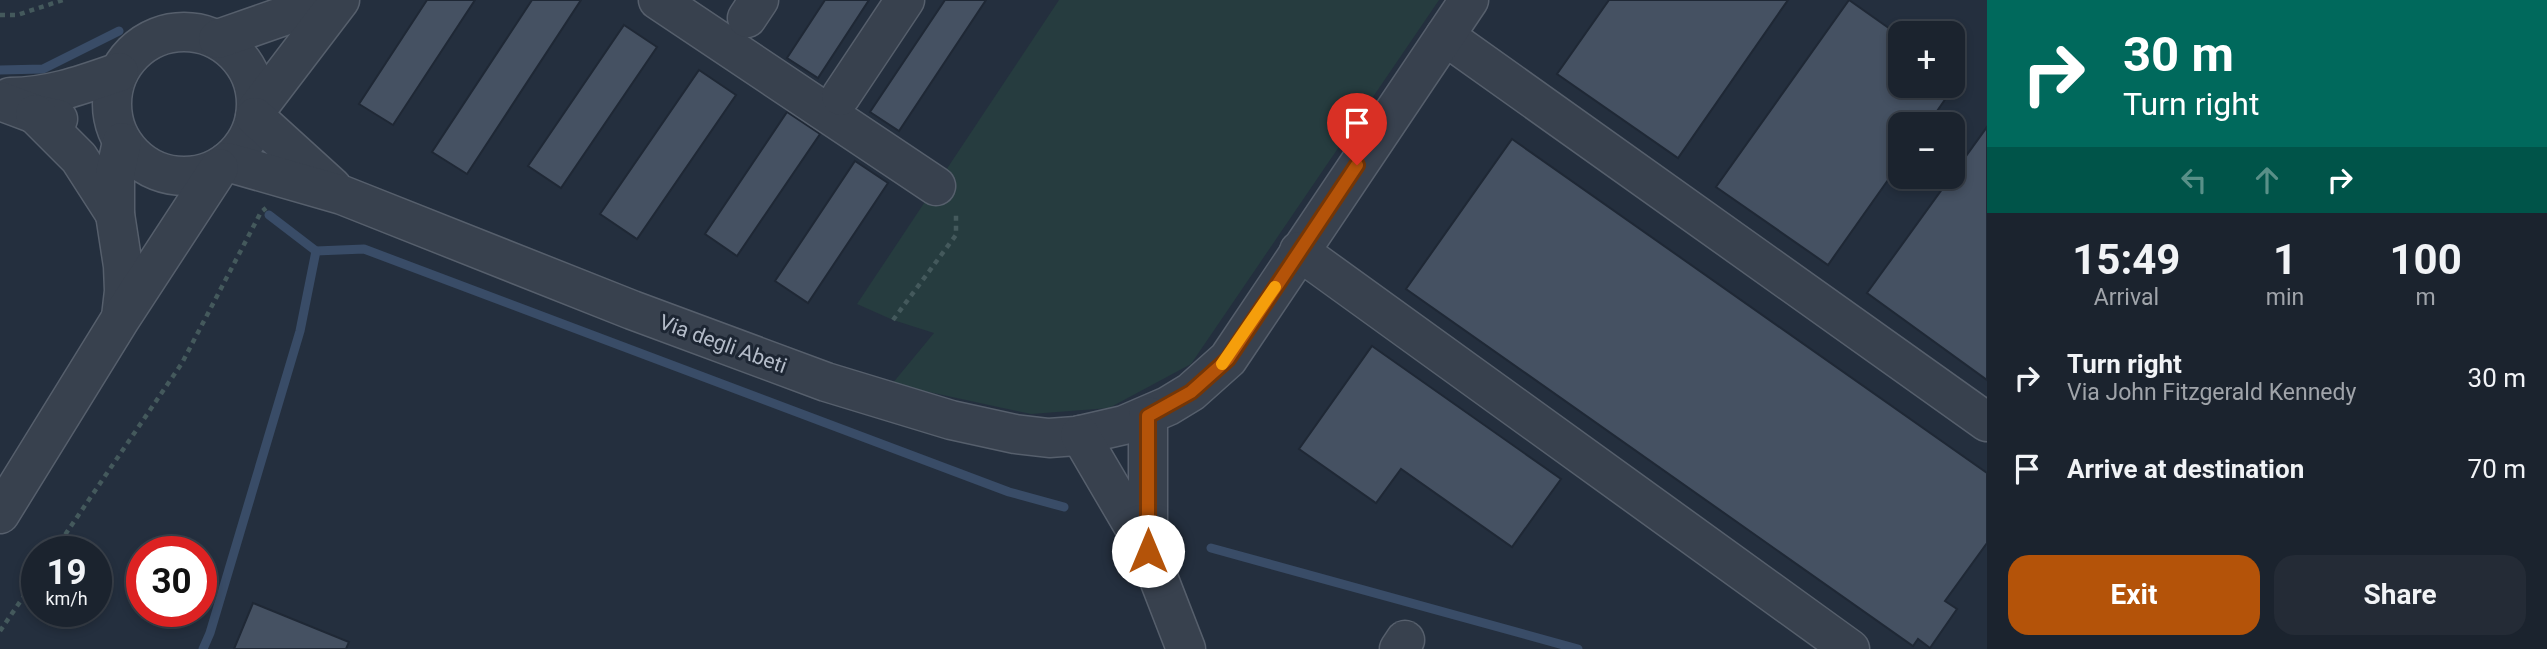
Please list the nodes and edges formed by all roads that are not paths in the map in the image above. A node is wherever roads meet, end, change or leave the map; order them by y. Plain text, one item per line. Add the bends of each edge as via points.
1 (330, 0) edge
2 (340, 0) edge
3 (658, 0) edge
4 (905, 0) edge
5 (1469, 0) edge
6 (1445, 36) junction
7 (218, 39) junction
8 (119, 72) junction
9 (841, 96) dead end
10 (12, 104) edge
11 (256, 113) junction
12 (120, 138) junction
13 (223, 165) junction
14 (936, 186) road end
15 (342, 195) junction
16 (115, 214) junction
17 (1299, 251) junction
18 (121, 318) junction
19 (1987, 422) edge
20 (1115, 426) junction
21 (0, 514) edge
22 (1148, 551) junction
23 (1186, 649) edge
24 (1850, 649) edge

1 - 7 street
2 - 11 street
3 - 14 street
4 - 9 street
5 - 6 street
6 - 17 street
6 - 19 street
7 - 8 street via 196,32 173,32 151,39 132,53
7 - 11 street via 248,68
8 - 10 street
8 - 12 street via 112,95
10 - 12 street
10 - 16 street via 79,158
11 - 13 street via 238,153
11 - 15 street, Via degli Abeti
12 - 13 street via 136,158 176,176 198,175
12 - 16 street
13 - 15 street, Via degli Abeti
13 - 18 street
15 - 20 street, Via degli Abeti via 826,382 951,420 1049,438
16 - 18 street via 123,266
17 - 20 street via 1228,359 1191,392
17 - 24 street
18 - 21 street
20 - 22 street
20 - 22 street
22 - 23 street

